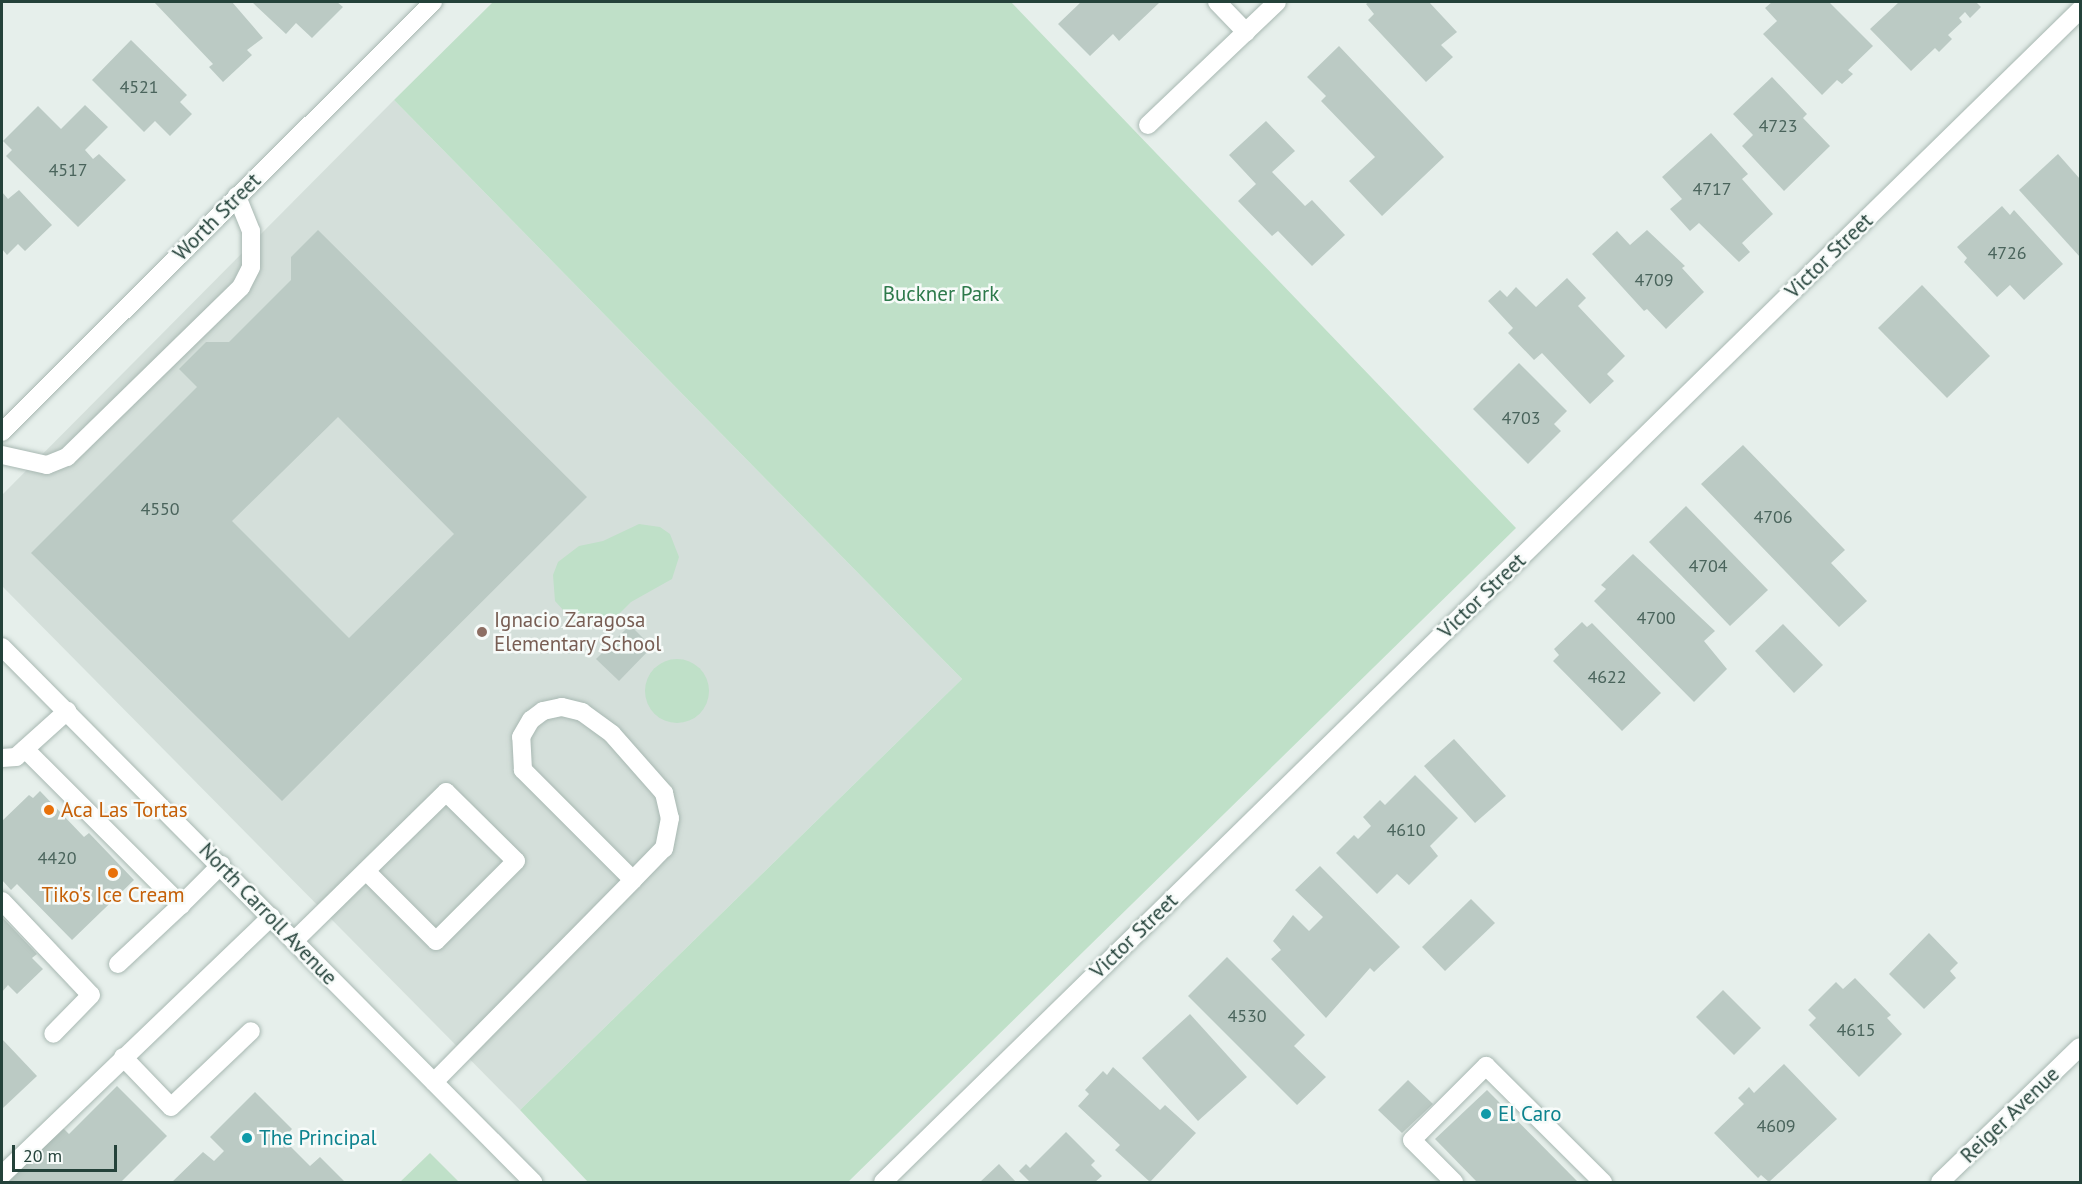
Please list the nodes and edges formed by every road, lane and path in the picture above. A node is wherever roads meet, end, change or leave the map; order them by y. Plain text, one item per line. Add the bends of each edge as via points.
1 (433, 2) edge
2 (1217, 2) edge
3 (1277, 2) edge
4 (2073, 9) edge
5 (1246, 32) junction
6 (1148, 125) dead end
7 (237, 196) junction
8 (2, 432) edge
9 (2, 455) edge
10 (5, 658) edge
11 (67, 711) junction
12 (25, 749) junction
13 (2, 758) edge
14 (221, 866) junction
15 (366, 871) junction
16 (633, 879) junction
17 (2, 902) edge
18 (181, 905) junction
19 (271, 917) junction
20 (294, 941) junction
21 (118, 964) dead end
22 (251, 1031) dead end
23 (53, 1034) dead end
24 (2080, 1047) edge
25 (123, 1057) junction
26 (434, 1082) junction
27 (2, 1175) edge
28 (533, 1182) edge
29 (883, 1182) edge
30 (1454, 1182) edge
31 (1603, 1182) edge
32 (1940, 1182) edge

1 - 7 street, Worth Street
2 - 5 street
3 - 5 street
4 - 29 street, Victor Street
5 - 6 street
7 - 8 street, Worth Street
7 - 9 street via 251,231 251,267 241,287 67,457 47,465
10 - 11 street, North Carroll Avenue
11 - 12 street
11 - 14 street, North Carroll Avenue
12 - 13 street via 16,757
12 - 18 street
14 - 18 street
14 - 19 street, North Carroll Avenue
15 - 15 street via 446,792 516,861 436,941
15 - 20 street
16 - 16 street via 664,848 670,818 664,792 612,734 582,712 562,707 543,711 531,720 521,737 523,770
16 - 26 street
17 - 23 street via 91,994
18 - 21 street
19 - 20 street, North Carroll Avenue
19 - 25 street
20 - 26 street, North Carroll Avenue
22 - 25 street via 171,1107
24 - 32 street, Reiger Avenue
25 - 27 street
26 - 28 street, North Carroll Avenue
30 - 31 street via 1412,1140 1486,1066

